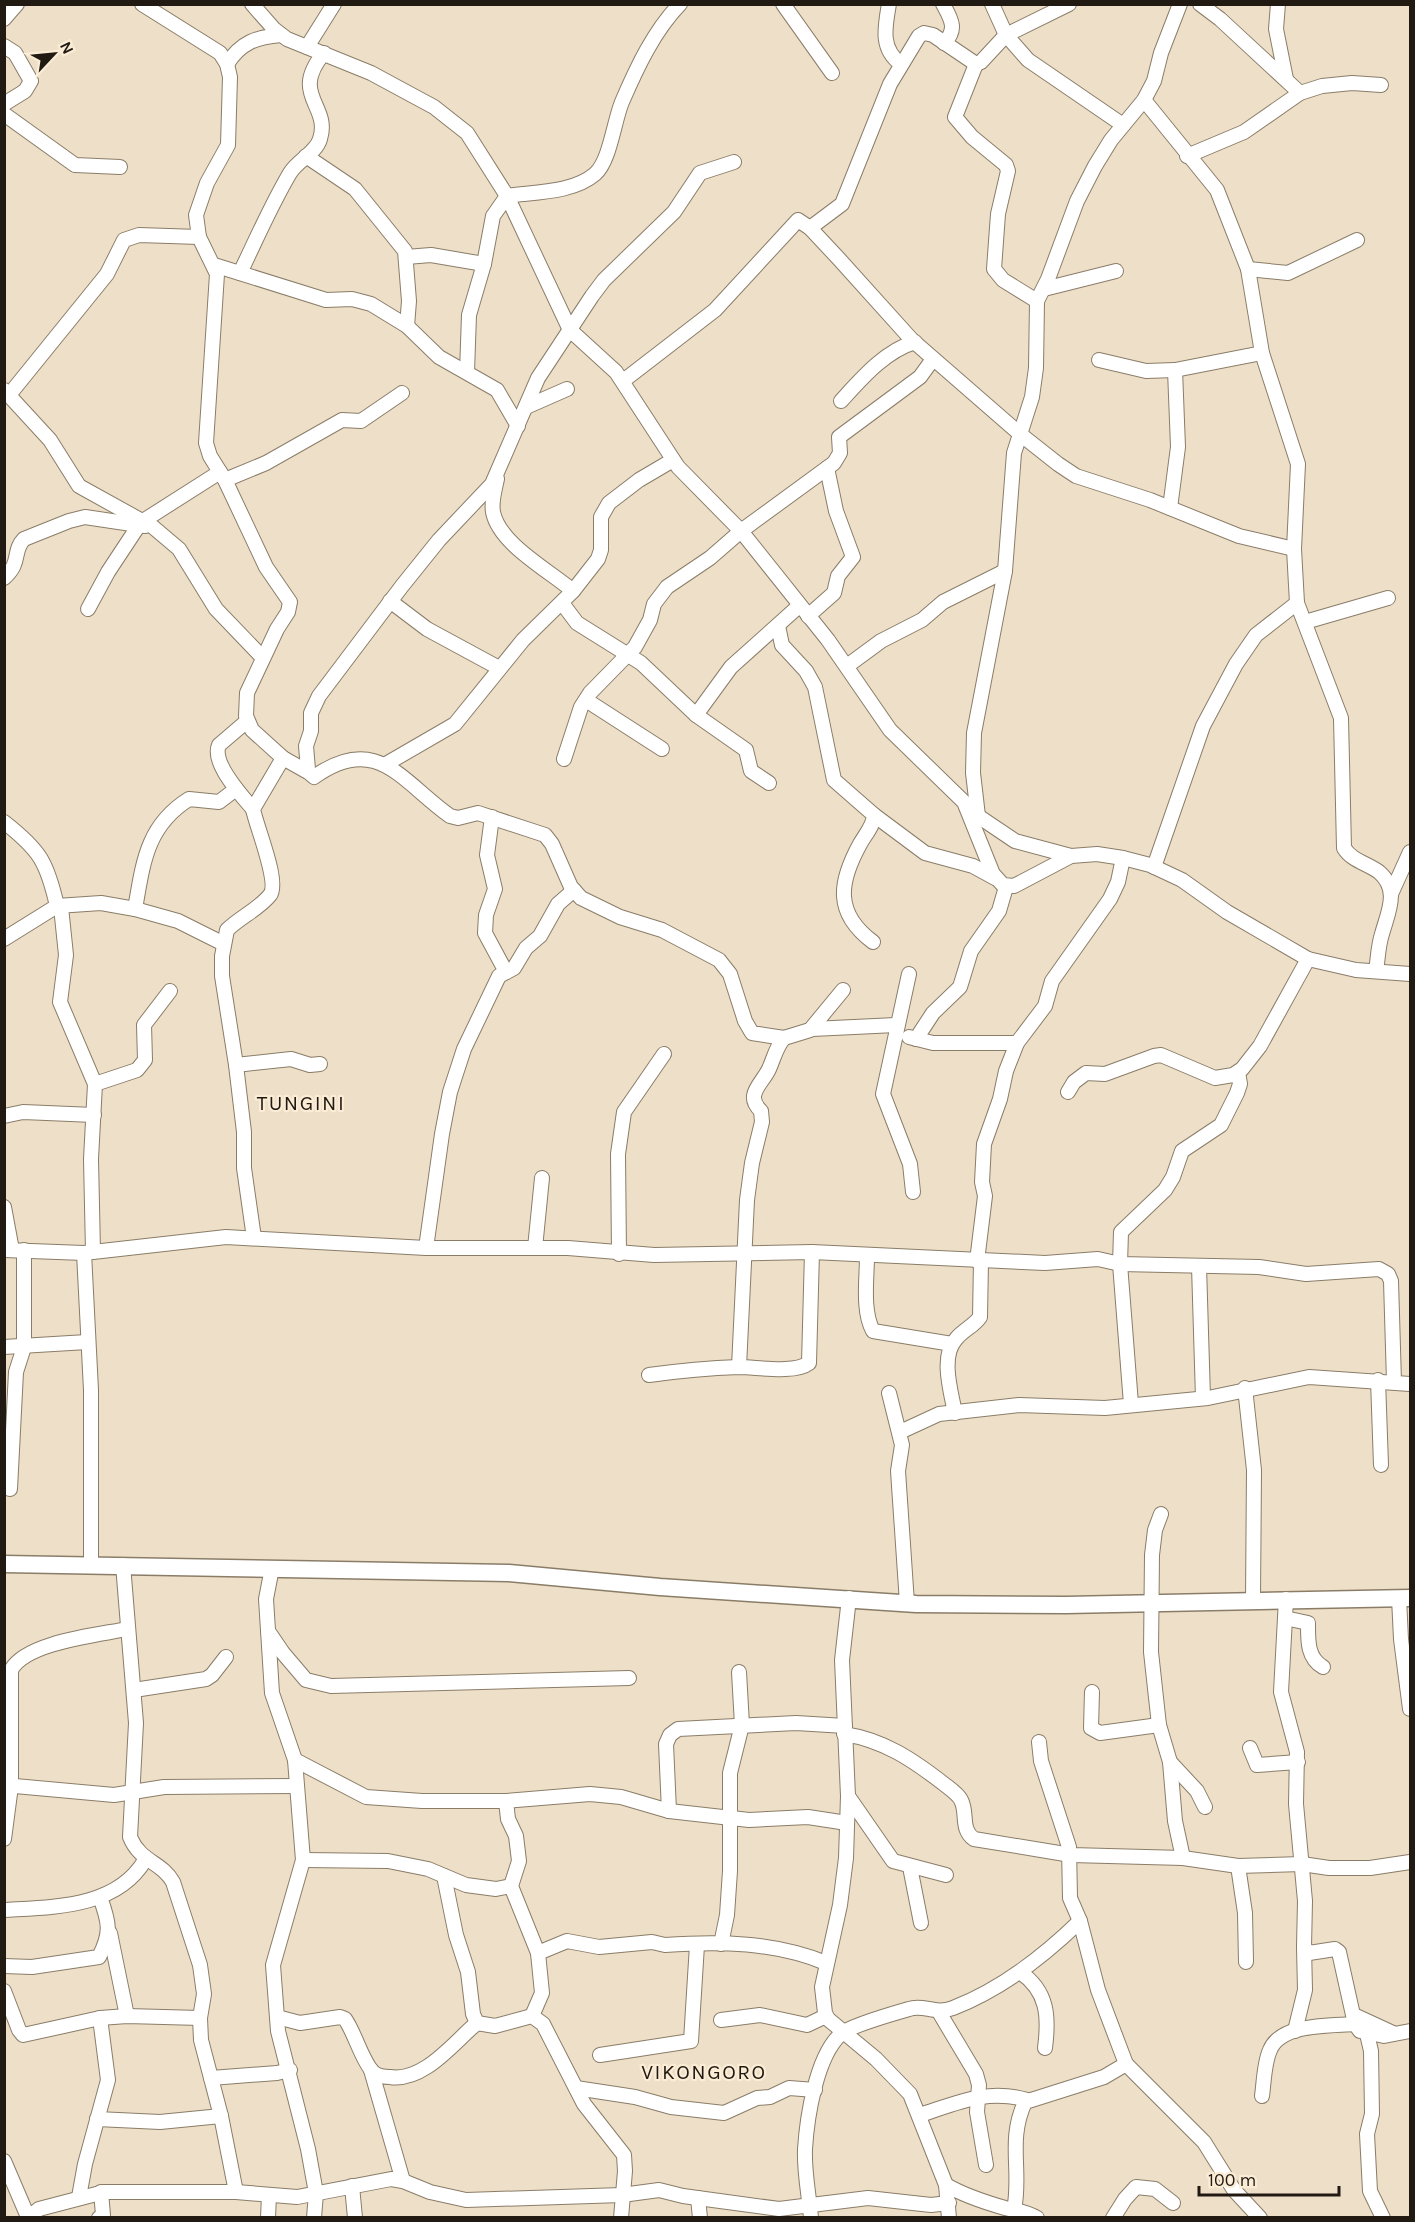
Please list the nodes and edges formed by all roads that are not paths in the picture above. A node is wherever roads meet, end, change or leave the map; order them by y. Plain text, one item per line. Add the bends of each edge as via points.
1 (17, 4) edge
2 (142, 4) edge
3 (334, 4) edge
4 (680, 4) edge
5 (783, 4) edge
6 (889, 4) edge
7 (943, 4) edge
8 (992, 4) edge
9 (1069, 4) edge
10 (1180, 4) edge
11 (1200, 4) edge
12 (1278, 4) edge
13 (253, 6) edge
14 (1047, 9) edge
15 (4, 19) edge
16 (281, 35) junction
17 (1006, 35) junction
18 (258, 37) junction
19 (206, 43) junction
20 (945, 43) junction
21 (4, 46) edge
22 (307, 46) junction
23 (240, 47) junction
24 (324, 53) junction
25 (227, 64) junction
26 (901, 64) junction
27 (976, 64) junction
28 (832, 73) dead end
29 (1286, 79) junction
30 (1381, 85) dead end
31 (1300, 93) junction
32 (1144, 100) junction
33 (4, 104) edge
34 (4, 114) edge
35 (1123, 125) junction
36 (306, 156) junction
37 (1187, 156) junction
38 (734, 162) dead end
39 (120, 168) dead end
40 (507, 196) junction
41 (810, 228) junction
42 (199, 237) junction
43 (1357, 240) dead end
44 (406, 257) junction
45 (484, 264) junction
46 (214, 265) junction
47 (1248, 269) junction
48 (1116, 271) dead end
49 (240, 273) junction
50 (1040, 295) junction
51 (407, 326) junction
52 (570, 330) junction
53 (908, 344) junction
54 (1262, 353) junction
55 (933, 358) junction
56 (1099, 360) dead end
57 (1175, 370) junction
58 (467, 372) junction
59 (623, 381) junction
60 (567, 389) dead end
61 (7, 393) edge
62 (402, 393) dead end
63 (841, 401) dead end
64 (526, 406) junction
65 (518, 426) junction
66 (1020, 434) junction
67 (673, 460) junction
68 (827, 468) junction
69 (497, 474) junction
70 (222, 476) junction
71 (1170, 508) junction
72 (145, 524) junction
73 (741, 531) junction
74 (1294, 549) junction
75 (1005, 571) junction
76 (4, 578) edge
77 (573, 591) junction
78 (1388, 598) dead end
79 (390, 601) junction
80 (562, 603) junction
81 (1297, 603) junction
82 (88, 609) dead end
83 (803, 611) junction
84 (1305, 622) junction
85 (777, 626) junction
86 (628, 656) junction
87 (263, 658) junction
88 (847, 666) junction
89 (500, 668) junction
90 (586, 700) junction
91 (696, 715) junction
92 (247, 721) junction
93 (662, 749) dead end
94 (283, 758) junction
95 (564, 759) dead end
96 (386, 764) junction
97 (307, 765) junction
98 (769, 783) dead end
99 (236, 789) junction
100 (253, 809) junction
101 (974, 814) junction
102 (874, 815) junction
103 (492, 817) junction
104 (4, 822) edge
105 (1410, 852) edge
106 (1071, 856) junction
107 (1123, 858) junction
108 (1154, 867) junction
109 (1001, 883) junction
110 (574, 890) junction
111 (1391, 894) junction
112 (59, 906) junction
113 (135, 909) junction
114 (4, 939) edge
115 (873, 942) dead end
116 (224, 944) junction
117 (1308, 958) junction
118 (1376, 971) junction
119 (506, 972) junction
120 (909, 974) dead end
121 (1410, 974) edge
122 (843, 990) dead end
123 (170, 991) dead end
124 (812, 1029) junction
125 (896, 1029) junction
126 (784, 1038) junction
127 (916, 1039) junction
128 (1017, 1043) junction
129 (664, 1054) dead end
130 (320, 1064) dead end
131 (236, 1065) junction
132 (1238, 1072) junction
133 (95, 1084) junction
134 (1068, 1092) dead end
135 (94, 1115) junction
136 (4, 1116) edge
137 (542, 1178) dead end
138 (913, 1192) dead end
139 (4, 1207) edge
140 (254, 1238) junction
141 (426, 1248) junction
142 (535, 1248) junction
143 (13, 1250) edge
144 (812, 1252) junction
145 (88, 1253) junction
146 (746, 1253) junction
147 (619, 1254) junction
148 (867, 1256) junction
149 (979, 1261) junction
150 (1120, 1264) junction
151 (1198, 1266) junction
152 (87, 1342) junction
153 (952, 1344) junction
154 (4, 1347) edge
155 (24, 1347) junction
156 (739, 1367) junction
157 (649, 1375) dead end
158 (1378, 1380) junction
159 (1394, 1382) junction
160 (1410, 1384) edge
161 (1245, 1388) junction
162 (889, 1393) dead end
163 (1203, 1398) junction
164 (1131, 1404) junction
165 (955, 1413) junction
166 (900, 1432) junction
167 (9, 1434) edge
168 (1381, 1465) dead end
169 (10, 1489) dead end
170 (1161, 1515) dead end
171 (4, 1564) edge
172 (91, 1565) junction
173 (123, 1565) junction
174 (272, 1568) junction
175 (849, 1598) junction
176 (1405, 1598) edge
177 (1253, 1599) junction
178 (1286, 1599) junction
179 (1150, 1602) junction
180 (907, 1603) junction
181 (1285, 1618) junction
182 (128, 1629) junction
183 (267, 1629) junction
184 (226, 1657) dead end
185 (1323, 1667) dead end
186 (8, 1669) edge
187 (739, 1672) dead end
188 (629, 1678) dead end
189 (134, 1690) junction
190 (1092, 1692) dead end
191 (1410, 1708) edge
192 (742, 1725) junction
193 (1159, 1725) junction
194 (844, 1730) junction
195 (1039, 1742) dead end
196 (1250, 1748) dead end
197 (295, 1760) junction
198 (1170, 1762) junction
199 (1298, 1762) junction
200 (8, 1786) edge
201 (297, 1786) junction
202 (133, 1792) junction
203 (848, 1796) junction
204 (506, 1801) junction
205 (1205, 1807) dead end
206 (669, 1811) junction
207 (730, 1817) junction
208 (847, 1823) junction
209 (4, 1839) edge
210 (1071, 1855) junction
211 (1183, 1858) junction
212 (145, 1860) junction
213 (303, 1860) junction
214 (1410, 1862) edge
215 (1302, 1864) junction
216 (1238, 1866) junction
217 (910, 1867) junction
218 (946, 1875) dead end
219 (444, 1876) junction
220 (511, 1886) junction
221 (100, 1897) junction
222 (4, 1910) edge
223 (107, 1917) junction
224 (1080, 1922) junction
225 (921, 1923) dead end
226 (721, 1944) junction
227 (697, 1945) junction
228 (1304, 1947) junction
229 (538, 1953) junction
230 (1246, 1962) dead end
231 (826, 1963) junction
232 (4, 1966) edge
233 (1020, 1972) junction
234 (4, 1991) edge
235 (939, 2012) junction
236 (127, 2016) junction
237 (532, 2016) junction
238 (826, 2016) junction
239 (277, 2017) junction
240 (100, 2018) junction
241 (200, 2018) junction
242 (1355, 2019) junction
243 (721, 2020) dead end
244 (477, 2023) junction
245 (1295, 2031) junction
246 (1410, 2031) edge
247 (843, 2032) junction
248 (1394, 2033) junction
249 (1368, 2034) junction
250 (1045, 2048) dead end
251 (600, 2055) dead end
252 (1126, 2064) junction
253 (290, 2070) junction
254 (371, 2070) junction
255 (211, 2078) junction
256 (576, 2088) junction
257 (814, 2090) junction
258 (977, 2096) junction
259 (1262, 2096) dead end
260 (1027, 2100) junction
261 (920, 2115) junction
262 (221, 2116) junction
263 (97, 2119) junction
264 (4, 2161) edge
265 (986, 2165) dead end
266 (7, 2178) edge
267 (403, 2181) junction
268 (946, 2185) junction
269 (352, 2186) junction
270 (101, 2192) junction
271 (236, 2192) junction
272 (316, 2193) junction
273 (269, 2195) junction
274 (622, 2195) junction
275 (79, 2197) junction
276 (698, 2198) junction
277 (1173, 2203) dead end
278 (949, 2210) edge
279 (811, 2212) edge
280 (1011, 2212) edge
281 (1245, 2212) edge
282 (28, 2217) edge
283 (99, 2217) edge
284 (268, 2217) edge
285 (314, 2217) edge
286 (355, 2217) edge
287 (621, 2217) edge
288 (700, 2217) edge
289 (1037, 2217) edge
290 (1113, 2217) edge
291 (1260, 2217) edge
292 (1383, 2217) edge

1 - 15 street
2 - 19 street
3 - 22 street
4 - 40 street via 660,25 621,103 597,172 579,183
5 - 28 street
6 - 26 street via 886,44
7 - 20 street via 953,26
8 - 17 street
9 - 14 street
10 - 32 street
11 - 29 street
12 - 29 street via 1276,28
13 - 16 street
13 - 18 street via 261,24
14 - 17 street
16 - 18 street
16 - 22 street
17 - 27 street
17 - 35 street via 1028,60
18 - 23 street
19 - 23 street
19 - 25 street
20 - 26 street via 924,33
20 - 27 street
21 - 33 street via 15,53 32,81 25,91
22 - 24 street
23 - 25 street
24 - 36 street via 310,74 310,93 322,121 322,133 318,145
24 - 40 street via 371,73 454,120 467,133
25 - 42 street via 231,106 228,145 199,201 195,221
26 - 41 street via 842,204
27 - 50 street via 955,117 1008,171 997,221 994,269 1002,280
29 - 31 street
30 - 31 street via 1352,83
31 - 37 street via 1244,132
32 - 35 street
32 - 37 street
34 - 39 street via 75,165
35 - 50 street via 1077,201
36 - 44 street via 355,189
36 - 49 street via 290,173 271,206
37 - 47 street via 1216,190
38 - 52 street via 700,174 674,212 604,280
40 - 45 street via 493,216
40 - 52 street
41 - 53 street via 902,329
41 - 59 street via 794,221 715,310
42 - 46 street
42 - 61 street via 139,235 124,240 107,274
43 - 47 street via 1288,273
44 - 45 street via 431,255
44 - 51 street
45 - 58 street via 469,315
46 - 49 street
46 - 70 street via 217,274 207,443
47 - 54 street
48 - 50 street
49 - 51 street via 326,300 365,301
50 - 66 street via 1032,397
51 - 58 street via 439,357
52 - 59 street
52 - 64 street via 538,378
53 - 55 street
53 - 63 street via 874,367
54 - 57 street
54 - 74 street via 1298,464
55 - 66 street
55 - 68 street via 920,377 839,437 838,457
56 - 57 street via 1146,371
57 - 71 street via 1178,447
58 - 65 street via 502,395
59 - 67 street
60 - 64 street
61 - 72 street via 50,440 79,486
62 - 70 street via 361,421 342,420 266,463
64 - 65 street
65 - 69 street
66 - 71 street via 1076,476
66 - 75 street via 1014,453
67 - 73 street
67 - 77 street via 609,503 601,517 600,554
68 - 73 street
68 - 83 street via 836,511 853,557 838,576 834,593
69 - 77 street via 493,507 502,529 518,548
69 - 79 street
70 - 72 street
70 - 87 street via 266,567 290,602
71 - 74 street via 1239,536
72 - 76 street via 85,517 51,528 19,543 15,568
72 - 82 street via 108,572
72 - 87 street via 179,549 216,609
73 - 83 street
73 - 86 street via 667,587
74 - 81 street
75 - 88 street via 943,602 922,620 881,641
75 - 101 street via 974,734
77 - 80 street
78 - 84 street
79 - 89 street via 427,629
79 - 97 street via 319,696 311,713
80 - 86 street via 577,623
80 - 89 street
81 - 84 street
81 - 108 street via 1256,635 1219,695 1194,745
83 - 85 street
83 - 88 street
84 - 111 street via 1341,718 1344,848 1378,872
85 - 91 street via 731,667
85 - 102 street via 782,645 815,687 834,780
86 - 90 street
86 - 91 street
87 - 92 street via 247,693
88 - 101 street via 896,737 953,789
89 - 96 street via 452,727
90 - 93 street
90 - 95 street via 574,722
91 - 98 street via 747,750 751,771
92 - 94 street
92 - 99 street via 217,748 221,764
94 - 97 street
94 - 100 street
96 - 97 street via 370,759 334,764 314,777
96 - 103 street via 450,816 474,813
99 - 100 street
99 - 113 street via 219,802 189,799 157,829 145,857
100 - 116 street via 273,889 230,928
101 - 106 street via 1015,842
101 - 109 street
102 - 109 street via 925,853 973,866
102 - 115 street via 844,878 843,897 849,917
103 - 110 street via 548,837
103 - 119 street via 487,855 495,889 486,915 485,933
104 - 112 street via 42,858
105 - 111 street
106 - 107 street
106 - 109 street via 1014,886
107 - 108 street
107 - 128 street via 1110,899 1068,955 1052,981 1046,1006
108 - 117 street via 1182,880 1227,912
109 - 127 street via 999,911 971,951 960,987 933,1013
110 - 119 street via 558,904 540,936 523,951 514,968
110 - 126 street via 595,906 662,930 719,960 730,974 749,1032
111 - 118 street
112 - 113 street via 101,903
112 - 114 street
112 - 133 street via 66,955 60,1002
113 - 116 street via 177,921
116 - 131 street via 222,976
117 - 118 street
117 - 132 street via 1260,1046
118 - 121 street
119 - 141 street via 499,976 480,1013 455,1072 433,1183
120 - 125 street
122 - 124 street
123 - 133 street via 144,1026 145,1060 136,1070
124 - 125 street
124 - 126 street
125 - 127 street
125 - 138 street via 883,1094 910,1164
126 - 146 street via 754,1096 762,1122 750,1180
127 - 128 street via 933,1043
128 - 149 street via 984,1144 985,1196
129 - 147 street via 624,1112 618,1154
130 - 131 street via 291,1059
131 - 140 street
132 - 134 street via 1215,1078 1161,1055 1105,1074 1086,1073
132 - 150 street via 1240,1084 1221,1125 1182,1151 1165,1190 1123,1230
133 - 135 street
135 - 136 street via 23,1112
135 - 145 street
137 - 142 street
139 - 143 street
140 - 141 street
140 - 145 street via 226,1237
141 - 142 street
142 - 147 street
143 - 145 street
143 - 155 street
144 - 146 street
144 - 148 street
144 - 156 street via 809,1363 778,1369
145 - 152 street
146 - 147 street
146 - 156 street
148 - 149 street
148 - 153 street via 867,1300 873,1331
149 - 150 street via 1045,1263 1098,1258
149 - 153 street via 980,1317
150 - 151 street
150 - 164 street
151 - 159 street via 1259,1267 1306,1274 1363,1268 1385,1272 1391,1281
151 - 163 street
152 - 155 street
152 - 172 street via 91,1390
153 - 165 street via 948,1358
154 - 155 street
155 - 167 street via 16,1372
156 - 157 street
158 - 159 street
158 - 161 street via 1309,1377
158 - 168 street
159 - 160 street
161 - 163 street
161 - 177 street via 1254,1470
162 - 166 street
163 - 164 street
164 - 165 street via 1106,1408 1019,1406
165 - 166 street via 928,1417
166 - 180 street via 899,1488
167 - 169 street
170 - 179 street via 1155,1530
171 - 172 main road
172 - 173 main road
173 - 174 main road
173 - 182 street
174 - 175 main road via 509,1573
174 - 183 street
175 - 180 main road
175 - 194 street via 842,1660
176 - 178 main road
176 - 191 street via 1401,1639
177 - 178 main road
177 - 179 main road
178 - 181 street
179 - 180 main road
179 - 193 street
181 - 185 street via 1308,1623 1312,1656
181 - 199 street via 1281,1692
182 - 186 street via 33,1651
182 - 189 street
183 - 188 street via 306,1680 331,1686
183 - 197 street via 272,1693
184 - 189 street via 206,1679
186 - 200 street
187 - 192 street
189 - 202 street
190 - 193 street via 1091,1728 1095,1732
192 - 194 street via 804,1723
192 - 206 street via 688,1727 670,1735 666,1744
192 - 207 street via 730,1773
193 - 198 street
194 - 203 street
194 - 210 street via 891,1747 952,1791 961,1800 966,1828 974,1839
195 - 210 street via 1041,1761
196 - 199 street via 1257,1765
197 - 201 street
197 - 204 street via 366,1797
198 - 205 street via 1197,1791
198 - 211 street
199 - 215 street via 1296,1804
200 - 202 street via 114,1795
200 - 209 street
201 - 202 street via 164,1787
201 - 213 street
202 - 212 street via 130,1837
203 - 208 street
203 - 217 street via 888,1856
204 - 206 street via 590,1794 621,1797
204 - 220 street via 519,1861
206 - 207 street
207 - 208 street via 808,1817
207 - 226 street via 727,1915
208 - 231 street via 840,1905
210 - 211 street
210 - 224 street via 1069,1894
211 - 216 street
212 - 221 street via 137,1873
212 - 241 street via 168,1874 172,1882 200,1965 204,1994
213 - 219 street via 388,1861
213 - 239 street via 273,1965
214 - 215 street via 1370,1868
215 - 216 street
215 - 228 street
216 - 230 street via 1245,1913
217 - 218 street
217 - 225 street
219 - 220 street via 495,1889
219 - 244 street
220 - 229 street
221 - 222 street via 61,1906
221 - 223 street
223 - 232 street via 109,1938 99,1957 32,1967
223 - 236 street
224 - 233 street
224 - 252 street via 1098,1990
226 - 227 street
226 - 231 street via 790,1950
227 - 229 street via 652,1942 599,1947 567,1941
227 - 251 street via 691,2041
228 - 242 street via 1309,1953 1335,1949 1339,1952
228 - 245 street via 1305,1990
229 - 237 street via 542,1993
231 - 238 street via 822,1986
233 - 235 street via 987,1992
233 - 250 street via 1038,1988 1047,2010
234 - 240 street via 23,2035
235 - 247 street via 912,2008
235 - 258 street via 973,2067 979,2085
236 - 240 street
236 - 241 street
237 - 244 street via 495,2026
237 - 256 street via 541,2021
238 - 243 street via 807,2025 760,2015
238 - 247 street
239 - 253 street
239 - 254 street via 300,2023 345,2019
240 - 263 street via 108,2080
241 - 255 street
242 - 245 street
242 - 248 street
242 - 249 street via 1360,2031
244 - 254 street via 417,2074 402,2079
245 - 259 street via 1280,2036 1270,2050
246 - 248 street
247 - 257 street via 827,2053
247 - 261 street via 906,2089
248 - 249 street
249 - 292 street via 1370,2191
252 - 260 street via 1104,2078
252 - 281 street via 1204,2142
253 - 255 street
253 - 272 street
254 - 267 street
255 - 262 street
256 - 257 street via 724,2113 789,2088
256 - 274 street via 591,2115 624,2155
257 - 279 street via 805,2149
258 - 260 street via 1010,2094
258 - 261 street
258 - 265 street
260 - 280 street via 1014,2140 1017,2192
261 - 268 street
262 - 263 street via 160,2122
262 - 271 street
263 - 275 street
264 - 266 street
266 - 282 street
267 - 269 street via 391,2179
267 - 274 street via 466,2200
268 - 278 street
268 - 280 street
269 - 272 street
269 - 286 street
270 - 271 street
270 - 275 street
270 - 283 street via 103,2215
271 - 273 street
272 - 273 street via 297,2197
272 - 285 street
273 - 284 street
274 - 276 street via 659,2190
274 - 287 street
275 - 282 street via 39,2209
276 - 279 street
276 - 288 street
277 - 290 street via 1155,2189 1136,2187
278 - 279 street via 868,2198
280 - 289 street via 1025,2211
281 - 291 street

